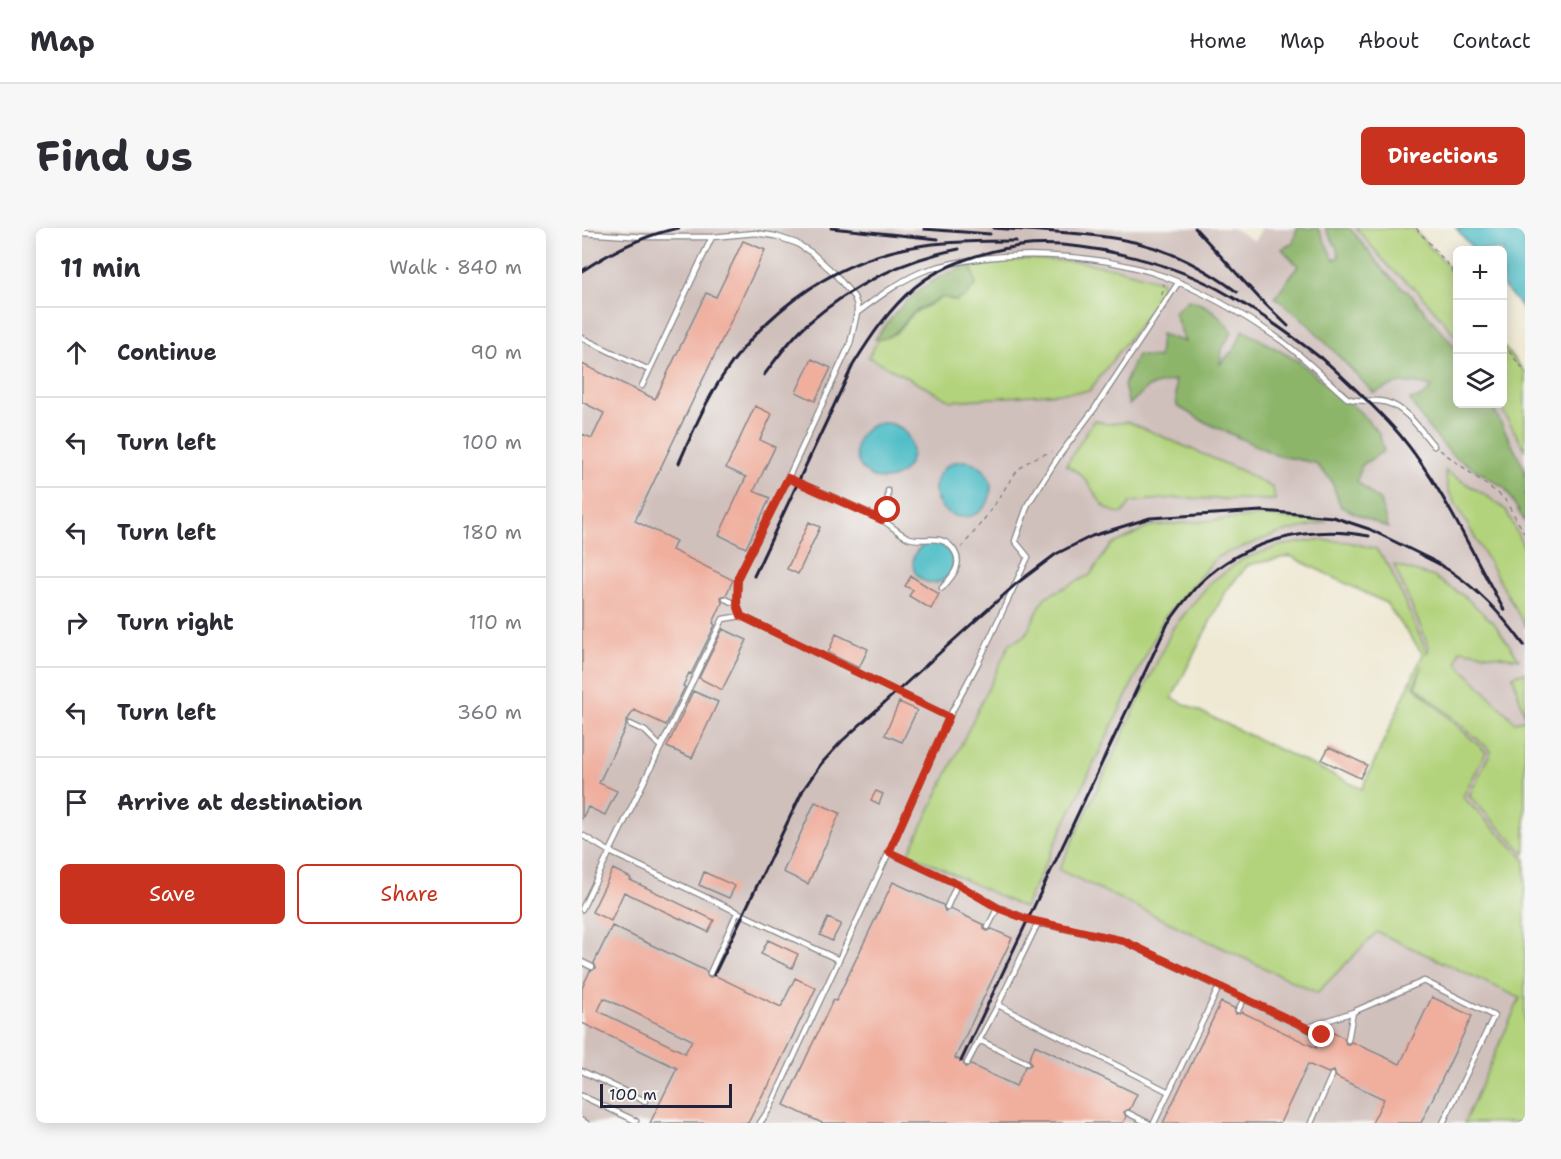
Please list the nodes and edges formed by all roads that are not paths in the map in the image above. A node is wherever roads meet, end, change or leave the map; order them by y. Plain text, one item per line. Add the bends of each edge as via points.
1 (582, 233) edge
2 (712, 237) junction
3 (1178, 283) junction
4 (857, 314) junction
5 (582, 338) edge
6 (650, 370) junction
7 (642, 386) dead end
8 (1434, 446) road end
9 (788, 478) junction
10 (888, 491) dead end
11 (882, 520) junction
12 (942, 588) dead end
13 (725, 599) dead end
14 (737, 604) junction
15 (741, 616) junction
16 (949, 717) junction
17 (630, 724) dead end
18 (661, 747) junction
19 (582, 835) edge
20 (610, 852) junction
21 (889, 852) junction
22 (957, 884) junction
23 (947, 907) dead end
24 (998, 908) junction
25 (582, 909) edge
26 (737, 913) junction
27 (1038, 923) junction
28 (988, 927) dead end
29 (839, 960) junction
30 (582, 962) edge
31 (592, 967) dead end
32 (710, 973) dead end
33 (1219, 987) junction
34 (1244, 999) junction
35 (998, 1005) junction
36 (1238, 1010) dead end
37 (1353, 1012) junction
38 (1306, 1029) junction
39 (1322, 1035) dead end
40 (979, 1040) junction
41 (1347, 1040) dead end
42 (967, 1063) dead end
43 (1027, 1064) dead end
44 (582, 1071) edge
45 (1332, 1075) dead end
46 (1169, 1092) junction
47 (582, 1096) edge
48 (645, 1101) dead end
49 (1128, 1113) dead end
50 (582, 1121) edge
51 (636, 1121) dead end
52 (586, 1123) edge
53 (760, 1123) edge
54 (1149, 1123) edge
55 (1154, 1123) edge
56 (1311, 1123) edge
57 (1443, 1123) edge

1 - 2 lane
2 - 4 lane via 756,233 796,243 834,273 854,297
2 - 6 lane
3 - 4 lane via 1086,258 1012,255 928,269 885,292
3 - 8 lane via 1207,296 1282,342 1347,398 1394,406
3 - 16 lane via 1028,504 1015,541 1028,557
4 - 9 lane via 850,344
5 - 6 lane
6 - 7 lane
9 - 11 lane
9 - 14 lane via 738,577
10 - 11 lane via 888,510
11 - 12 lane via 909,538 943,541 956,553 954,576
13 - 14 lane
14 - 15 lane
15 - 16 lane
15 - 18 lane via 723,619
16 - 21 lane
17 - 18 lane via 645,731
18 - 20 lane
19 - 20 lane
20 - 25 lane
20 - 26 lane
21 - 22 lane
21 - 29 lane
22 - 23 lane
22 - 24 lane
24 - 27 lane
24 - 28 lane
26 - 29 lane
26 - 32 lane
27 - 33 lane via 1124,941
27 - 35 lane
29 - 53 lane via 771,1108
30 - 31 lane
33 - 34 lane
33 - 46 lane
34 - 36 lane
34 - 38 lane
35 - 40 lane
35 - 46 lane
37 - 38 lane
37 - 41 lane
37 - 57 lane via 1424,981 1494,1016
38 - 39 lane
40 - 42 lane
40 - 43 lane
44 - 48 lane
45 - 56 lane
46 - 55 lane
47 - 51 lane
49 - 54 lane
50 - 52 lane

